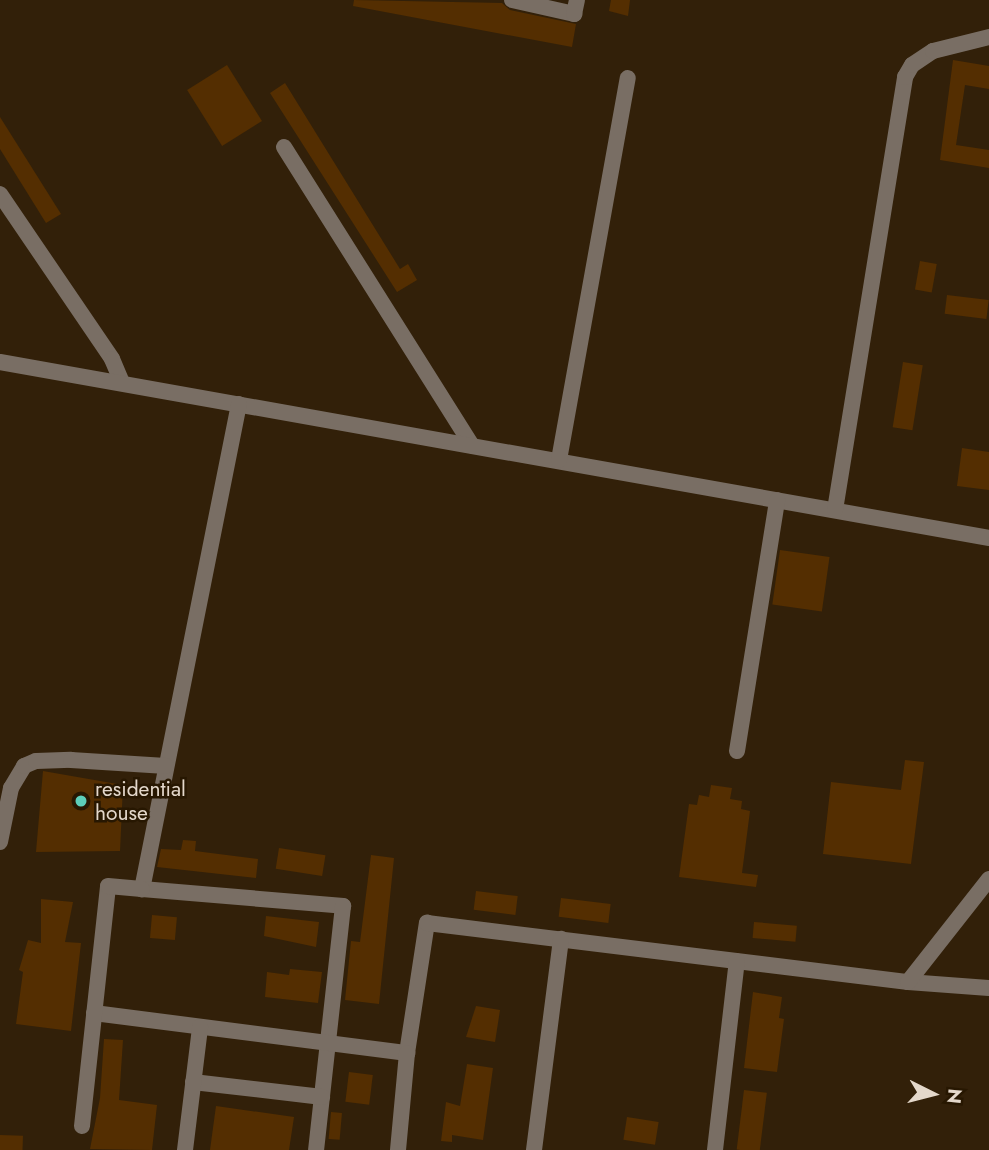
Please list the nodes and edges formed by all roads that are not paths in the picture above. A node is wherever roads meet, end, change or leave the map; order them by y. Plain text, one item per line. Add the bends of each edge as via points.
1 (512, 0) edge
2 (577, 0) edge
3 (989, 37) edge
4 (628, 78) dead end
5 (284, 147) dead end
6 (0, 194) edge
7 (0, 362) edge
8 (122, 383) junction
9 (239, 404) junction
10 (472, 446) junction
11 (559, 460) junction
12 (777, 500) junction
13 (835, 510) junction
14 (989, 538) edge
15 (737, 751) dead end
16 (166, 766) junction
17 (0, 842) edge
18 (989, 879) edge
19 (142, 890) junction
20 (561, 939) junction
21 (737, 961) junction
22 (908, 982) junction
23 (989, 988) edge
24 (94, 1013) junction
25 (200, 1027) junction
26 (328, 1043) junction
27 (407, 1053) junction
28 (193, 1082) junction
29 (322, 1097) junction
30 (82, 1126) dead end
31 (185, 1150) edge
32 (316, 1150) edge
33 (398, 1150) edge
34 (534, 1150) edge
35 (715, 1150) edge

1 - 2 street via 574,14
3 - 13 street via 933,51 921,57 905,77
4 - 11 street
5 - 10 street
6 - 8 street via 113,359
7 - 8 street
8 - 9 street
9 - 10 street
9 - 16 street
10 - 11 street
11 - 12 street
12 - 13 street
12 - 15 street
13 - 14 street
16 - 17 street via 71,760 24,766 11,788
16 - 19 street
18 - 22 street
19 - 24 street via 107,886
19 - 26 street via 343,906
20 - 21 street
20 - 27 street via 428,923
20 - 34 street
21 - 22 street
21 - 35 street
22 - 23 street
24 - 25 street
24 - 30 street
25 - 26 street
25 - 28 street
26 - 27 street
26 - 29 street
27 - 33 street
28 - 29 street
28 - 31 street
29 - 32 street

